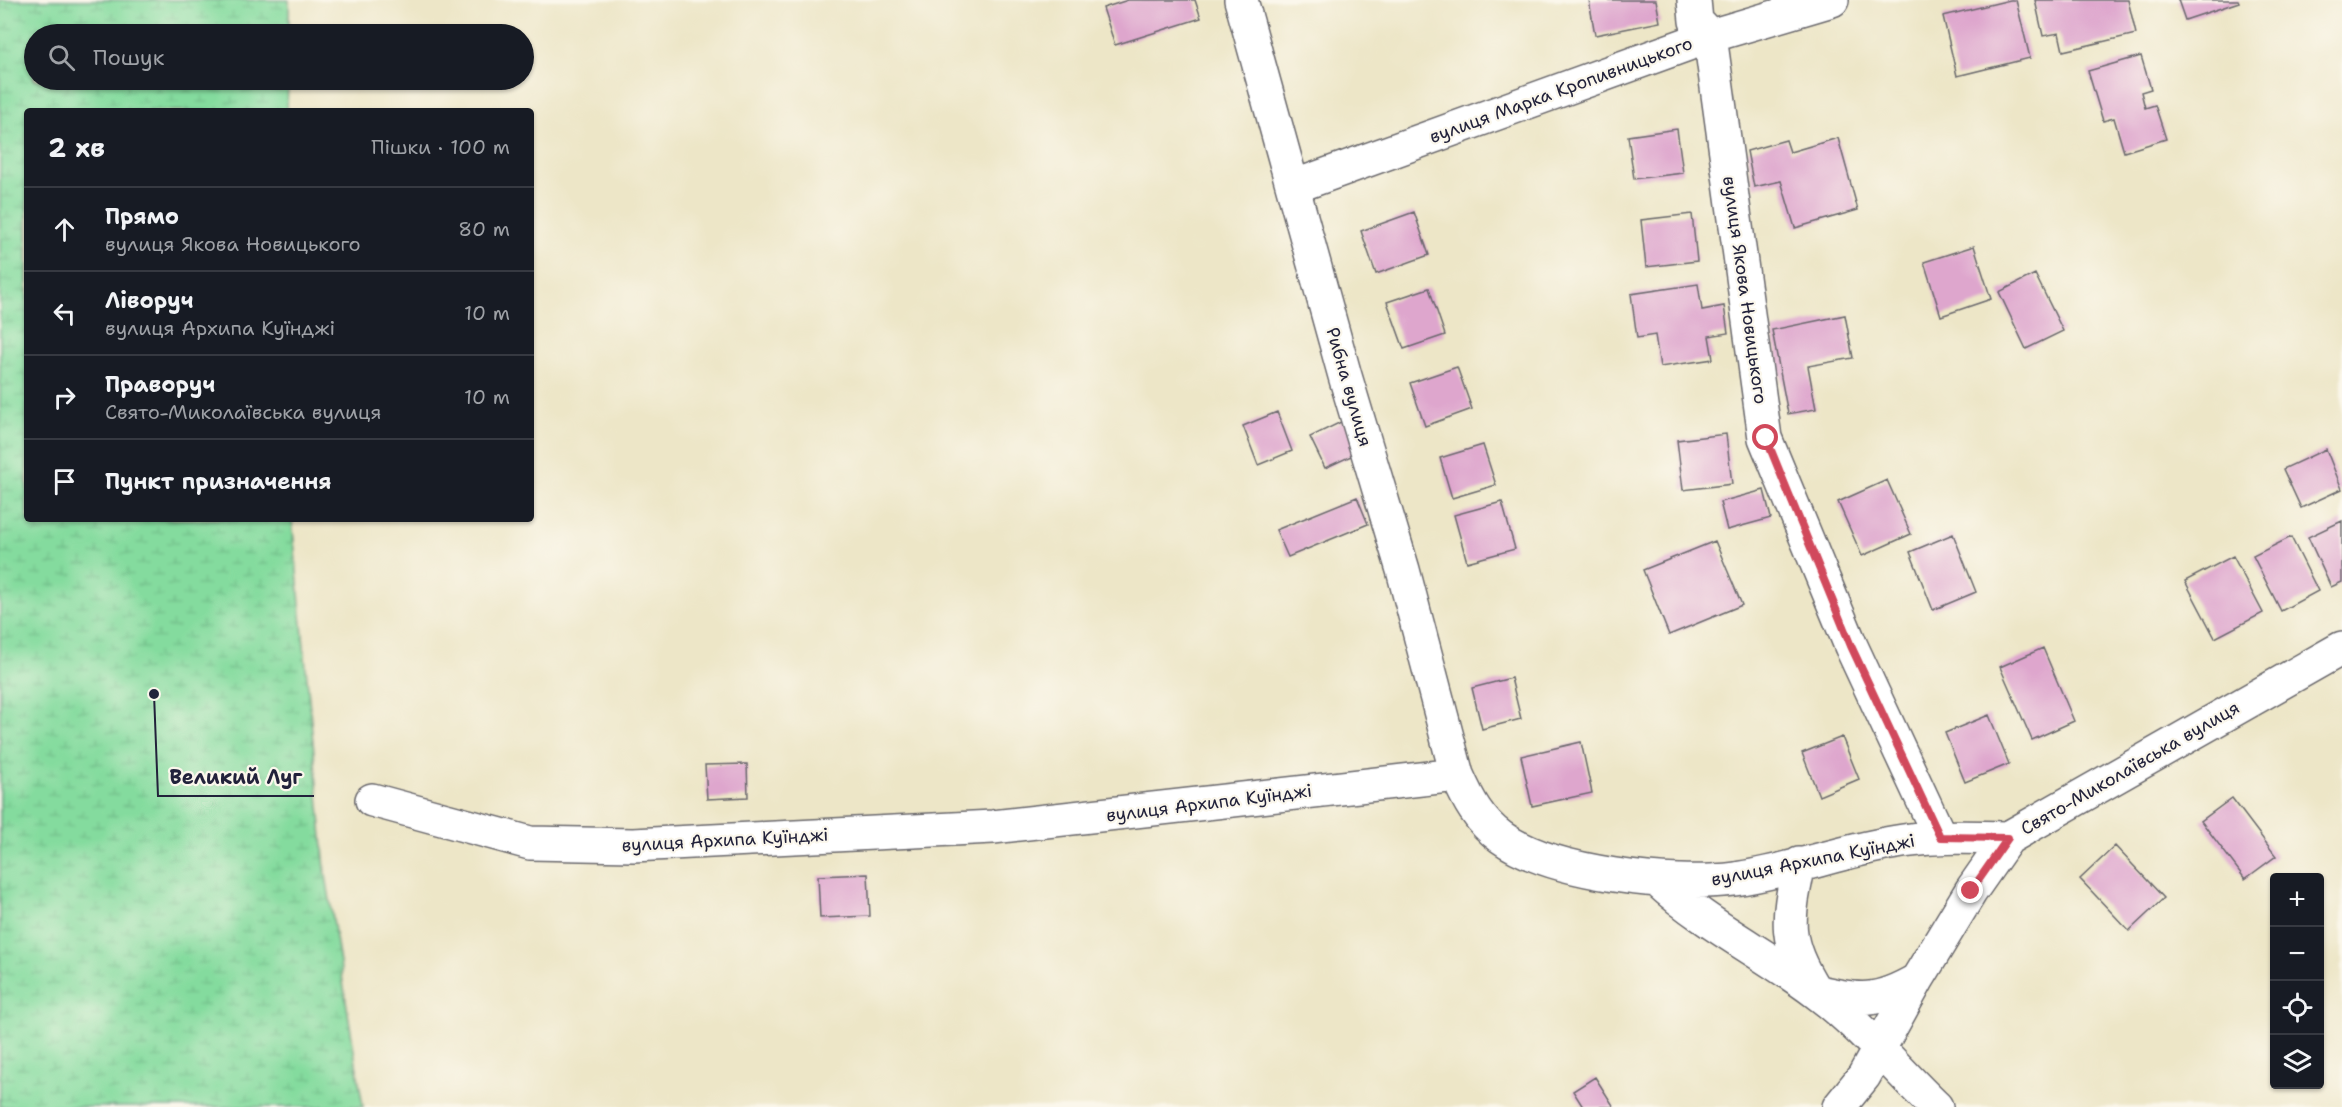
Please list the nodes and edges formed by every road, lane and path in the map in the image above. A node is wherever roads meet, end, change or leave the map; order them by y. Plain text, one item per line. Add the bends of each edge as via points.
1 (1241, 0) edge
2 (1694, 0) edge
3 (1832, 0) edge
4 (1710, 36) junction
5 (1293, 187) junction
6 (2342, 648) edge
7 (1457, 775) junction
8 (372, 800) dead end
9 (1940, 837) junction
10 (2008, 838) junction
11 (1799, 864) junction
12 (1658, 881) junction
13 (1917, 980) junction
14 (1815, 991) junction
15 (1880, 1051) junction
16 (1839, 1107) edge
17 (1936, 1107) edge

1 - 5 street, Рибна вулиця
2 - 4 street, вулиця Якова Новицького via 1696,21
3 - 4 street, вулиця Марка Кропивницького
4 - 5 street, вулиця Марка Кропивницького
4 - 9 street, вулиця Якова Новицького via 1766,438 1851,646
5 - 7 street, Рибна вулиця via 1406,580
6 - 10 street, Свято-Миколаївська вулиця
7 - 8 street, вулиця Архипа Куїнджі via 993,827 633,845 530,843
7 - 12 street, вулиця Архипа Куїнджі via 1478,815 1501,837 1520,848 1559,862
9 - 10 street, вулиця Архипа Куїнджі
9 - 11 street, вулиця Архипа Куїнджі via 1873,846
10 - 13 street, Свято-Миколаївська вулиця
11 - 12 street, вулиця Архипа Куїнджі via 1728,880
11 - 14 street via 1789,910 1791,944
12 - 14 street via 1689,909
13 - 14 street via 1876,999 1855,1000
13 - 15 street, Свято-Миколаївська вулиця
14 - 15 street via 1847,1016
15 - 16 street, Свято-Миколаївська вулиця
15 - 17 street

